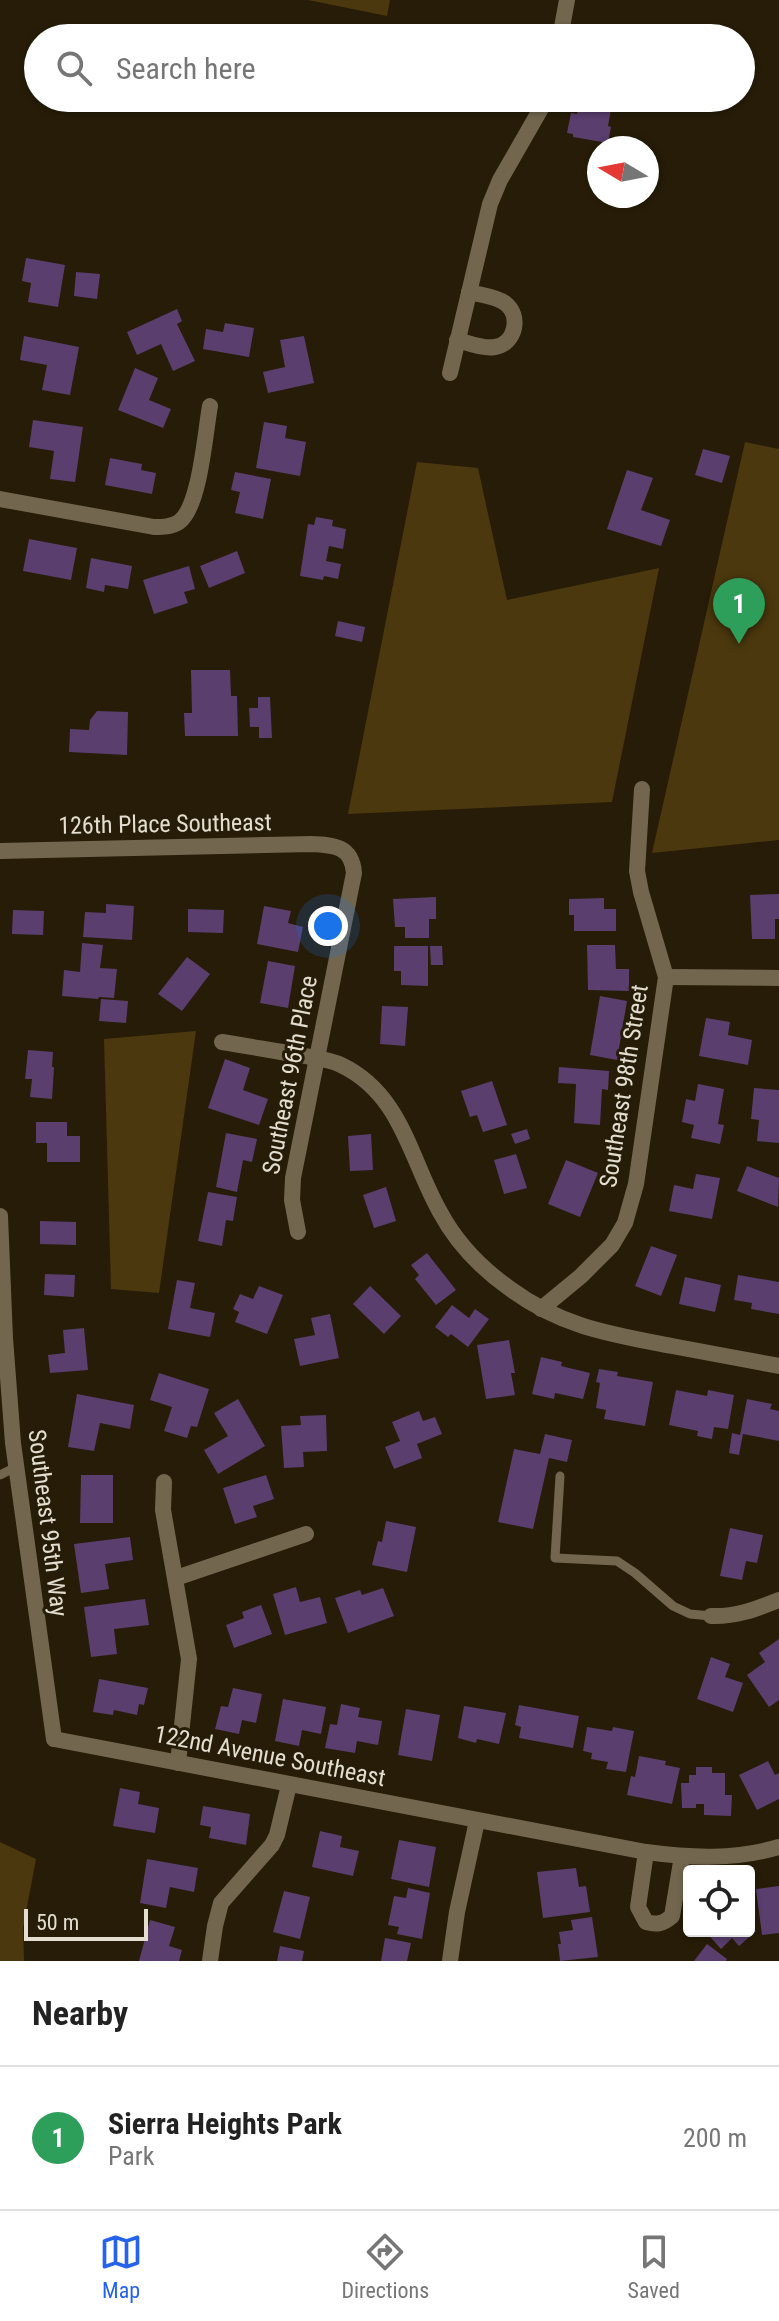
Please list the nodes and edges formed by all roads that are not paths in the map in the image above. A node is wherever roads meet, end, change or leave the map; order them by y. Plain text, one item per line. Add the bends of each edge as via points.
1 (567, 0) edge
2 (563, 24) edge
3 (539, 112) edge
4 (469, 292) junction
5 (457, 340) junction
6 (450, 373) dead end
7 (210, 406) dead end
8 (0, 499) edge
9 (642, 789) dead end
10 (331, 845) joint
11 (0, 851) edge
12 (666, 977) junction
13 (779, 978) edge
14 (222, 1042) dead end
15 (316, 1058) junction
16 (0, 1216) edge
17 (298, 1232) dead end
18 (541, 1309) junction
19 (779, 1366) edge
20 (16, 1467) junction
21 (0, 1475) edge
22 (560, 1476) dead end
23 (164, 1482) dead end
24 (306, 1534) dead end
25 (176, 1578) junction
26 (779, 1600) edge
27 (711, 1616) joint
28 (54, 1739) joint
29 (178, 1763) junction
30 (289, 1785) junction
31 (477, 1821) junction
32 (779, 1847) edge
33 (646, 1852) junction
34 (682, 1856) junction
35 (210, 1961) edge
36 (450, 1961) edge

1 - 2 street
3 - 4 street via 490,204
4 - 5 street
4 - 5 street via 503,301 513,313 515,328 507,342 493,348
5 - 6 street
7 - 8 street via 196,491 177,523 154,527
9 - 12 street, Southeast 98th Street via 637,871
10 - 11 street, 126th Place Southeast
10 - 15 street, Southeast 96th Place via 348,855 354,873
12 - 13 street
12 - 18 street, Southeast 98th Street via 636,1184 625,1223 612,1245
14 - 15 street
15 - 17 street, Southeast 96th Place via 293,1178
15 - 18 street via 337,1063 372,1086 409,1141 454,1234 489,1271
16 - 20 street, Southeast 95th Way
18 - 19 street via 600,1333
20 - 21 lane
20 - 28 street, Southeast 95th Way
22 - 27 lane via 555,1558 617,1561 673,1606
23 - 25 street via 163,1510
24 - 25 street
25 - 29 street via 189,1659
26 - 27 street via 745,1614
28 - 29 street, 122nd Avenue Southeast
29 - 30 street, 122nd Avenue Southeast
30 - 31 street, 122nd Avenue Southeast
30 - 35 street via 272,1845 221,1903
31 - 33 street, 122nd Avenue Southeast
31 - 36 street
32 - 34 street, 122nd Avenue Southeast via 748,1855
33 - 34 street, 122nd Avenue Southeast
33 - 34 street via 638,1907 646,1922 656,1925 672,1916

